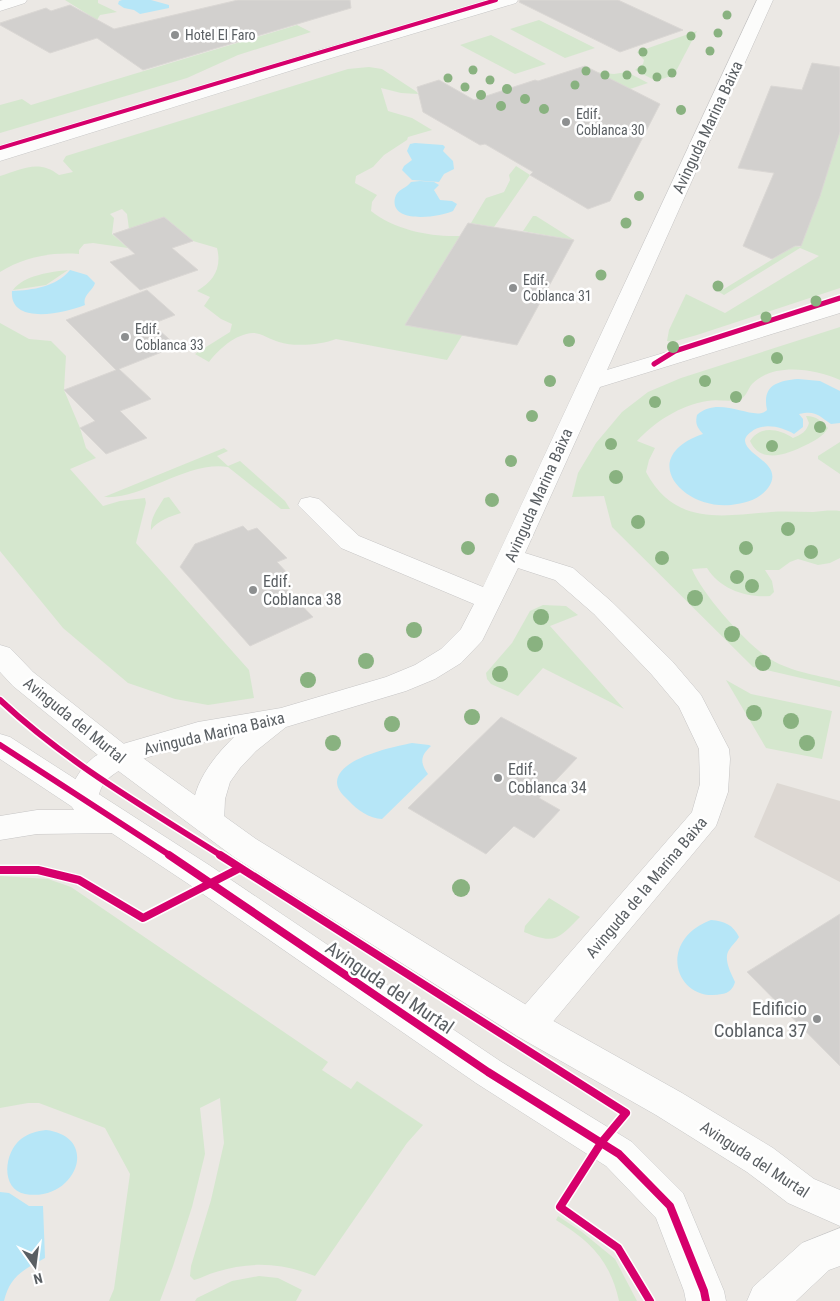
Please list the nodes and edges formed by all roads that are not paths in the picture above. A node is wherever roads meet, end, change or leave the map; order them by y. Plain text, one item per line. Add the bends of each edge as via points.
1 (18, 0) edge
2 (469, 0) edge
3 (510, 0) edge
4 (757, 4) edge
5 (0, 6) edge
6 (0, 140) edge
7 (0, 155) edge
8 (840, 306) edge
9 (589, 383) junction
10 (310, 505) dead end
11 (510, 557) junction
12 (490, 600) junction
13 (0, 656) edge
14 (281, 718) junction
15 (0, 744) edge
16 (120, 756) junction
17 (83, 801) junction
18 (115, 821) junction
19 (209, 822) junction
20 (0, 828) edge
21 (529, 1025) junction
22 (840, 1208) edge
23 (840, 1247) edge
24 (706, 1301) edge
25 (768, 1301) edge

1 - 5 street
2 - 6 street
3 - 7 street via 322,54
4 - 9 street, Avinguda Marina Baixa
8 - 9 street
9 - 11 street, Avinguda Marina Baixa
10 - 12 street via 350,542
11 - 12 street, Avinguda Marina Baixa
11 - 21 street, Avinguda de la Marina Baixa via 564,574 603,608 691,702 715,756 715,792 705,818
12 - 14 street, Avinguda Marina Baixa via 472,634 451,656 425,672 396,684
13 - 16 street, Avinguda del Murtal via 23,679
14 - 16 street, Avinguda Marina Baixa via 198,733
14 - 19 street via 249,740 223,767 211,793
15 - 17 street, Avinguda del Murtal
16 - 17 street, Avinguda Marina Baixa via 94,775 86,786
16 - 19 street, Avinguda del Murtal
17 - 18 street, Avinguda del Murtal
18 - 20 street via 37,822
18 - 24 street, Avinguda del Murtal via 488,1072 619,1154 670,1206
19 - 21 street, Avinguda del Murtal via 245,848
21 - 22 street, Avinguda del Murtal via 669,1104 760,1160 801,1192
23 - 25 street via 816,1256

